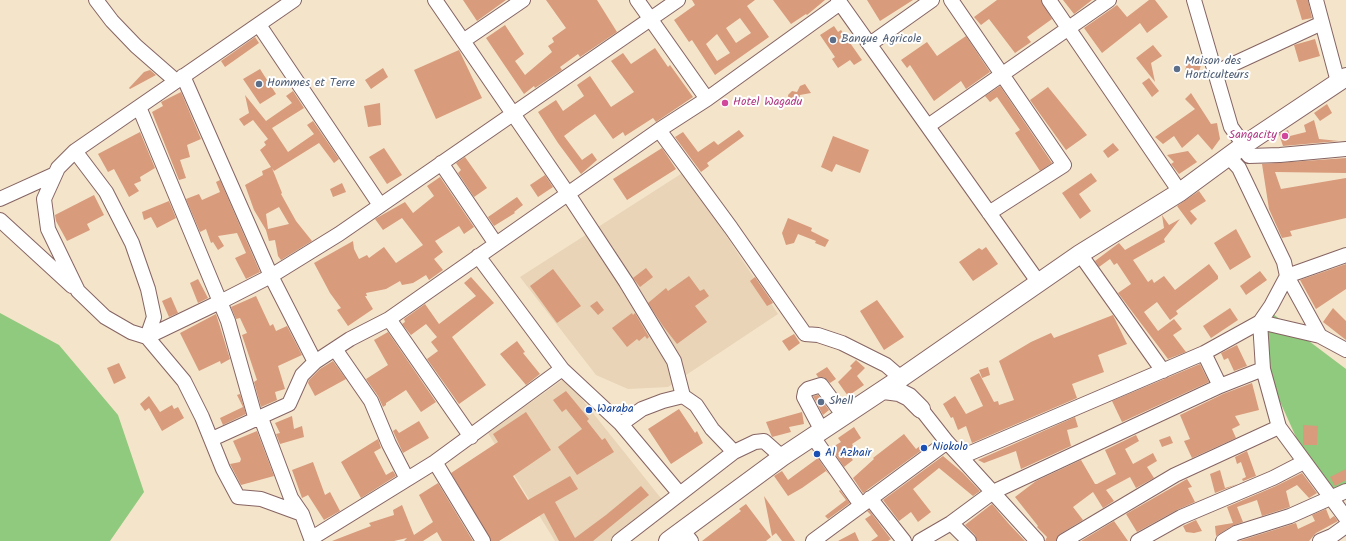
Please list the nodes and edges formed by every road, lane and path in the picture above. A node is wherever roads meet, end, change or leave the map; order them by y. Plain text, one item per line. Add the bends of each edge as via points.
1 (96, 0) edge
2 (435, 0) edge
3 (524, 0) edge
4 (638, 0) edge
5 (678, 0) edge
6 (932, 0) edge
7 (951, 0) edge
8 (1050, 0) edge
9 (1110, 0) edge
10 (1194, 0) edge
11 (1316, 0) edge
12 (289, 1) edge
13 (839, 1) edge
14 (650, 19) junction
15 (1322, 23) junction
16 (259, 25) junction
17 (1069, 29) junction
18 (463, 41) junction
19 (870, 44) junction
20 (1216, 72) junction
21 (1002, 75) junction
22 (180, 78) junction
23 (1342, 79) edge
24 (707, 99) junction
25 (139, 107) junction
26 (512, 114) junction
27 (928, 126) junction
28 (659, 130) junction
29 (1346, 149) edge
30 (76, 151) junction
31 (1239, 151) junction
32 (441, 163) junction
33 (55, 174) junction
34 (1248, 188) junction
35 (1180, 192) junction
36 (568, 194) junction
37 (0, 199) edge
38 (380, 205) junction
39 (989, 213) junction
40 (0, 220) edge
41 (496, 244) junction
42 (1080, 254) junction
43 (1346, 255) edge
44 (478, 256) junction
45 (271, 276) junction
46 (1287, 276) junction
47 (1039, 283) junction
48 (78, 291) junction
49 (220, 302) junction
50 (389, 318) junction
51 (1260, 322) junction
52 (1320, 336) junction
53 (147, 337) junction
54 (335, 349) junction
55 (1346, 350) edge
56 (1204, 353) junction
57 (315, 362) junction
58 (562, 369) junction
59 (1263, 369) junction
60 (1164, 371) junction
61 (906, 375) junction
62 (1220, 386) junction
63 (884, 390) junction
64 (683, 396) junction
65 (921, 409) junction
66 (844, 416) junction
67 (258, 419) junction
68 (621, 424) junction
69 (1279, 427) junction
70 (818, 434) junction
71 (471, 437) junction
72 (212, 439) junction
73 (947, 442) junction
74 (734, 452) junction
75 (782, 457) junction
76 (961, 457) junction
77 (435, 462) junction
78 (1304, 462) junction
79 (407, 479) junction
80 (1346, 491) edge
81 (993, 492) junction
82 (679, 493) junction
83 (1330, 498) junction
84 (865, 501) junction
85 (302, 514) junction
86 (1346, 518) edge
87 (951, 523) junction
88 (1346, 526) edge
89 (687, 536) edge
90 (312, 539) edge
91 (483, 541) edge
92 (619, 541) edge
93 (668, 541) edge
94 (813, 541) edge
95 (904, 541) edge
96 (920, 541) edge
97 (969, 541) edge
98 (1037, 541) edge
99 (1064, 541) edge
100 (1138, 541) edge
101 (1223, 541) edge
102 (1320, 541) edge

1 - 22 street via 136,46
2 - 18 street
3 - 18 street
4 - 14 street
5 - 14 street
6 - 19 street
7 - 21 street
8 - 17 street
9 - 17 street
10 - 20 street
11 - 15 street
12 - 16 street
13 - 19 street
13 - 24 street
14 - 24 street
14 - 26 street
15 - 20 street
15 - 23 street
16 - 22 street
16 - 38 street
17 - 21 street
17 - 35 street
18 - 26 street
19 - 27 street
20 - 31 street
21 - 27 street
21 - 39 street via 1064,165
22 - 25 street
22 - 45 street
23 - 31 main road
24 - 28 street
25 - 30 street
25 - 49 street
26 - 32 street
26 - 36 street
27 - 39 street
28 - 36 street
28 - 61 street via 804,334 818,335 842,343
29 - 31 street via 1280,156
30 - 33 street
30 - 53 street via 106,192 132,243 148,289 154,317
31 - 34 street
31 - 34 street via 1239,168
31 - 35 main road
32 - 38 street
32 - 41 street
33 - 37 street
33 - 48 street via 44,199 48,229
34 - 46 street via 1284,262
35 - 42 main road
36 - 41 street
36 - 64 street via 674,361
38 - 45 street
39 - 47 street
40 - 48 street
41 - 44 street
42 - 47 main road
42 - 60 street
43 - 46 street
44 - 50 street
44 - 58 street
45 - 49 street
45 - 57 street
46 - 51 street
46 - 52 street
47 - 61 main road
48 - 53 street via 105,316 131,332
49 - 53 street
49 - 67 street
50 - 54 street
50 - 71 street
51 - 52 street
51 - 56 street
51 - 59 street
52 - 55 street
53 - 72 street via 184,381
54 - 57 street
54 - 79 street via 371,401
56 - 60 street
56 - 62 street
57 - 67 street via 302,375 289,404
58 - 68 street
58 - 71 street
59 - 62 street
59 - 69 street
60 - 76 street
61 - 63 main road
61 - 65 main road
62 - 81 street
63 - 65 main road via 909,397
63 - 66 main road
64 - 68 street via 642,409
64 - 74 street via 696,405 712,429
65 - 73 street
66 - 70 main road
66 - 70 street via 821,385 808,389 804,397
67 - 72 street
67 - 85 street via 291,498
68 - 82 street
69 - 78 street
69 - 99 street via 1175,475
70 - 75 main road
70 - 84 street
71 - 77 street
72 - 85 street via 222,469 238,497 262,500
73 - 76 street
73 - 84 street
74 - 75 street via 754,442 764,441
74 - 82 street
75 - 89 main road
76 - 81 street
77 - 79 street
77 - 91 street
78 - 83 street
78 - 100 street via 1181,517
79 - 90 street
80 - 83 street
81 - 87 street
81 - 98 street
82 - 92 street
83 - 86 street
83 - 101 street
84 - 94 street
84 - 95 street
85 - 90 street
87 - 96 street
87 - 97 street
88 - 102 street
89 - 93 main road

